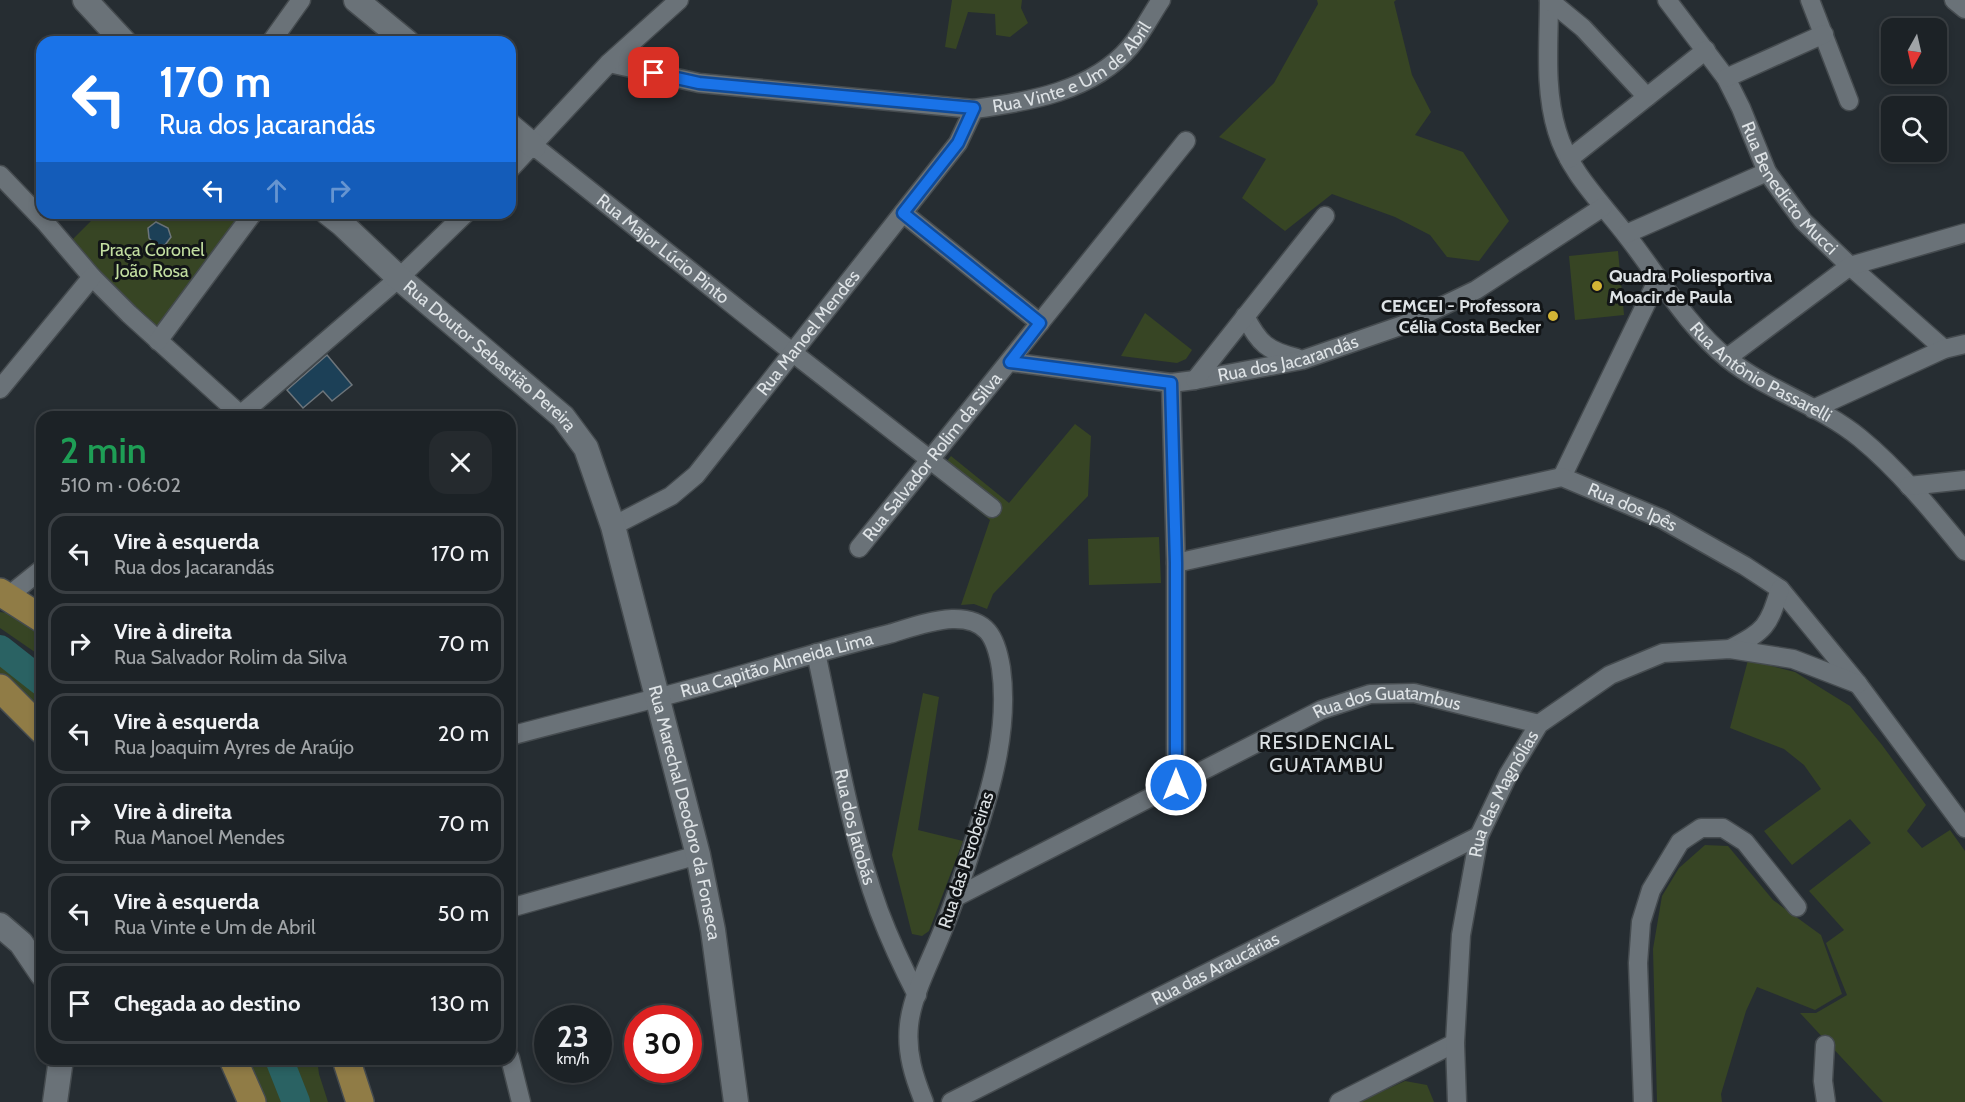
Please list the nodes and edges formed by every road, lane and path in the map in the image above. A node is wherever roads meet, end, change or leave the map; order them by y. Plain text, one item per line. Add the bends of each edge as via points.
1 (86, 0) edge
2 (301, 0) edge
3 (356, 0) edge
4 (679, 0) edge
5 (1161, 0) edge
6 (1549, 0) edge
7 (1667, 0) edge
8 (1810, 0) edge
9 (1954, 0) edge
10 (1965, 9) edge
11 (1824, 34) junction
12 (119, 36) edge
13 (275, 36) edge
14 (401, 36) edge
15 (1706, 50) junction
16 (609, 63) junction
17 (1726, 78) junction
18 (1647, 97) junction
19 (1849, 101) dead end
20 (974, 108) junction
21 (516, 131) edge
22 (1186, 141) dead end
23 (534, 146) junction
24 (1569, 159) junction
25 (516, 163) edge
26 (1767, 172) junction
27 (0, 176) edge
28 (36, 206) edge
29 (1603, 207) junction
30 (903, 213) junction
31 (1325, 216) dead end
32 (51, 219) edge
33 (249, 219) edge
34 (336, 219) edge
35 (460, 219) edge
36 (1965, 233) edge
37 (1626, 234) junction
38 (1850, 266) junction
39 (92, 277) junction
40 (399, 279) junction
41 (1658, 279) junction
42 (1245, 316) junction
43 (1040, 323) junction
44 (158, 341) junction
45 (1965, 344) edge
46 (1944, 349) junction
47 (792, 352) junction
48 (1726, 358) junction
49 (1302, 360) junction
50 (1010, 362) junction
51 (1195, 380) junction
52 (1171, 383) junction
53 (0, 389) edge
54 (1813, 408) junction
55 (235, 411) edge
56 (247, 411) edge
57 (930, 461) junction
58 (1562, 477) junction
59 (1965, 480) edge
60 (1909, 486) junction
61 (992, 508) dead end
62 (613, 526) junction
63 (859, 548) dead end
64 (1965, 551) edge
65 (1176, 563) junction
66 (36, 573) edge
67 (1780, 589) junction
68 (4, 594) edge
69 (36, 614) edge
70 (975, 621) joint
71 (1730, 649) junction
72 (816, 652) junction
73 (1858, 684) junction
74 (0, 688) edge
75 (657, 696) junction
76 (36, 724) edge
77 (1539, 724) junction
78 (516, 734) edge
79 (1176, 785) junction
80 (1965, 828) edge
81 (1479, 837) junction
82 (698, 855) junction
83 (956, 897) junction
84 (516, 906) edge
85 (1797, 907) dead end
86 (0, 925) edge
87 (36, 965) edge
88 (917, 995) junction
89 (1455, 1043) junction
90 (1825, 1045) dead end
91 (60, 1065) edge
92 (236, 1065) edge
93 (348, 1065) edge
94 (512, 1065) edge
95 (55, 1102) edge
96 (252, 1102) edge
97 (360, 1102) edge
98 (521, 1102) edge
99 (736, 1102) edge
100 (924, 1102) edge
101 (951, 1102) edge
102 (1339, 1102) edge
103 (1457, 1102) edge
104 (1642, 1102) edge
105 (1826, 1102) edge

1 - 12 street
2 - 13 street
3 - 14 street
4 - 16 street
5 - 20 street, Rua Vinte e Um de Abril via 1130,47 1104,69 1067,90 1011,104
6 - 18 street via 1583,28
6 - 24 street, Rua Antônio Passarelli via 1548,93 1557,132
7 - 15 street, Rua Benedicto Mucci
8 - 11 street
9 - 10 street
11 - 17 street
11 - 19 street
15 - 17 street, Rua Benedicto Mucci
15 - 18 street
16 - 20 street, Rua Vinte e Um de Abril via 699,83
16 - 23 street
17 - 26 street, Rua Benedicto Mucci
18 - 24 street
20 - 30 street, Rua Manoel Mendes via 958,143
21 - 23 street
22 - 43 street, Rua Salvador Rolim da Silva
23 - 25 street
23 - 47 street, Rua Major Lúcio Pinto
24 - 29 street, Rua Antônio Passarelli
26 - 37 street
26 - 38 street, Rua Benedicto Mucci via 1803,221
27 - 28 street
29 - 37 street, Rua Antônio Passarelli
29 - 49 street, Rua dos Jacarandás via 1476,290 1403,325
30 - 43 street
30 - 47 street, Rua Manoel Mendes
31 - 42 street
32 - 39 street
33 - 44 street
34 - 40 street, Rua Doutor Sebastião Pereira
35 - 40 street
36 - 38 street
37 - 41 street, Rua Antônio Passarelli
38 - 46 street, Rua Benedicto Mucci
38 - 48 street
39 - 44 street
39 - 53 street
40 - 56 street
40 - 62 street, Rua Doutor Sebastião Pereira via 563,417 586,448
41 - 48 street, Rua Antônio Passarelli
41 - 58 street
42 - 49 street via 1266,348
42 - 51 street
43 - 50 street, Rua Salvador Rolim da Silva
44 - 55 street
45 - 46 street
46 - 54 street
47 - 57 street, Rua Major Lúcio Pinto
47 - 62 street, Rua Manoel Mendes via 696,475 671,496
48 - 54 street, Rua Antônio Passarelli via 1760,382
49 - 51 street, Rua dos Jacarandás
50 - 52 street, Rua dos Jacarandás
50 - 57 street, Rua Salvador Rolim da Silva
51 - 52 street, Rua dos Jacarandás
52 - 65 street
54 - 60 street, Rua Antônio Passarelli via 1859,438
57 - 61 street, Rua Major Lúcio Pinto
57 - 63 street, Rua Salvador Rolim da Silva
58 - 65 street
58 - 67 street, Rua dos Ipês via 1662,519
59 - 60 street
60 - 64 street, Rua Antônio Passarelli
62 - 75 street, Rua Marechal Deodoro da Fonseca
65 - 79 street
66 - 68 street
67 - 71 street via 1771,617 1758,634
67 - 73 street, Rua dos Ipês
68 - 69 main road
70 - 72 street, Rua Capitão Almeida Lima via 952,619 925,624
70 - 83 street, Rua das Perobeiras via 989,631 998,648 1004,688 1000,741 989,794
71 - 73 street, Rua das Magnólias via 1793,659
71 - 77 street, Rua das Magnólias via 1663,653 1610,675
72 - 75 street, Rua Capitão Almeida Lima
72 - 88 street, Rua dos Jatobás via 856,836 879,911
73 - 80 street, Rua dos Ipês
74 - 76 main road
75 - 78 street, Rua Capitão Almeida Lima
75 - 82 street, Rua Marechal Deodoro da Fonseca
77 - 79 street, Rua dos Guatambus via 1414,693 1370,694 1321,710
77 - 81 street, Rua das Magnólias via 1508,775
79 - 83 street, Rua dos Guatambus
81 - 89 street, Rua das Magnólias via 1461,935
81 - 101 street, Rua das Araucárias
82 - 84 street
82 - 99 street, Rua Marechal Deodoro da Fonseca via 713,930
83 - 88 street, Rua das Perobeiras
85 - 104 street via 1745,842 1723,828 1701,828 1680,842 1651,890 1641,922 1638,963
86 - 87 street via 21,943
88 - 100 street, Rua das Perobeiras via 909,1024 909,1055
89 - 102 street
89 - 103 street, Rua das Magnólias
90 - 105 street
91 - 95 street
92 - 96 main road
93 - 97 main road
94 - 98 street

